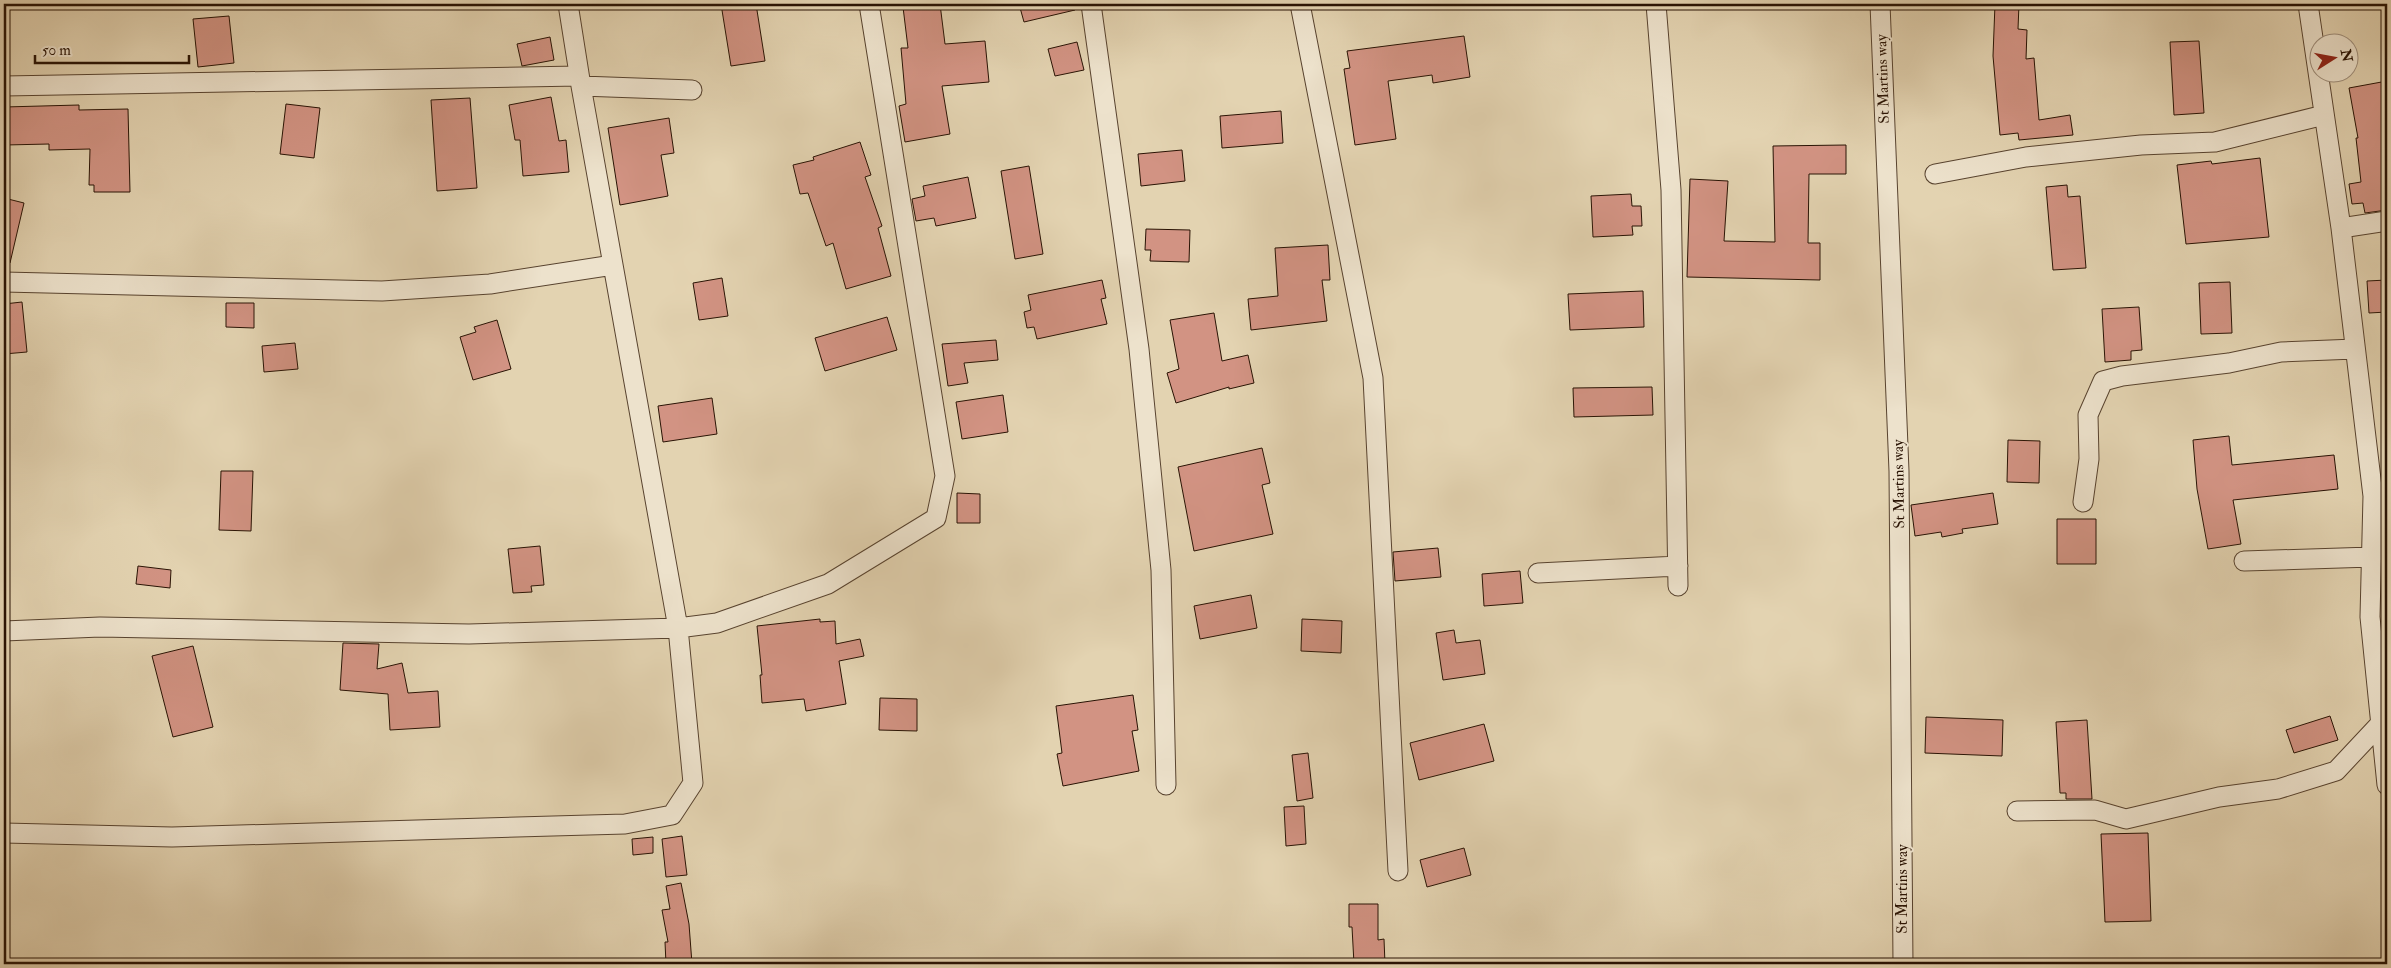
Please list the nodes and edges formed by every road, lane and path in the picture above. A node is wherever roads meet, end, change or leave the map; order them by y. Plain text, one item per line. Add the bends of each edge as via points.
1 (568, 4) edge
2 (869, 4) edge
3 (1091, 4) edge
4 (1300, 4) edge
5 (1656, 4) edge
6 (1880, 4) edge
7 (2308, 4) edge
8 (580, 81) junction
9 (4, 86) edge
10 (692, 90) dead end
11 (2324, 115) junction
12 (1935, 174) dead end
13 (2387, 222) edge
14 (2341, 228) junction
15 (613, 265) junction
16 (4, 282) edge
17 (2355, 349) junction
18 (2083, 502) dead end
19 (2372, 558) junction
20 (2244, 561) dead end
21 (1678, 566) junction
22 (1538, 572) dead end
23 (1678, 586) dead end
24 (678, 628) junction
25 (4, 631) edge
26 (2380, 722) junction
27 (1166, 784) dead end
28 (2387, 785) edge
29 (2017, 811) dead end
30 (4, 833) edge
31 (1398, 871) dead end
32 (1903, 964) edge

1 - 8 street
2 - 24 street via 944,476 936,518 828,584 717,623
3 - 27 street via 1139,349 1161,570
4 - 31 street via 1372,378
5 - 21 street via 1672,190
6 - 32 street, St Martins way via 1899,472
7 - 11 street
8 - 9 street
8 - 10 street
8 - 15 street
11 - 12 street via 2215,142 2026,156
11 - 14 street
13 - 14 street
14 - 17 street
15 - 16 street via 490,284 382,290
15 - 24 street
17 - 18 street via 2281,352 2229,363 2102,381 2088,415 2089,459
17 - 19 street via 2373,496
19 - 20 street
19 - 26 street via 2370,617
21 - 22 street
21 - 23 street
24 - 25 street via 469,634 100,628
24 - 30 street via 694,783 672,815 625,824 172,837
26 - 28 street
26 - 29 street via 2336,771 2278,789 2219,797 2126,819 2095,810

